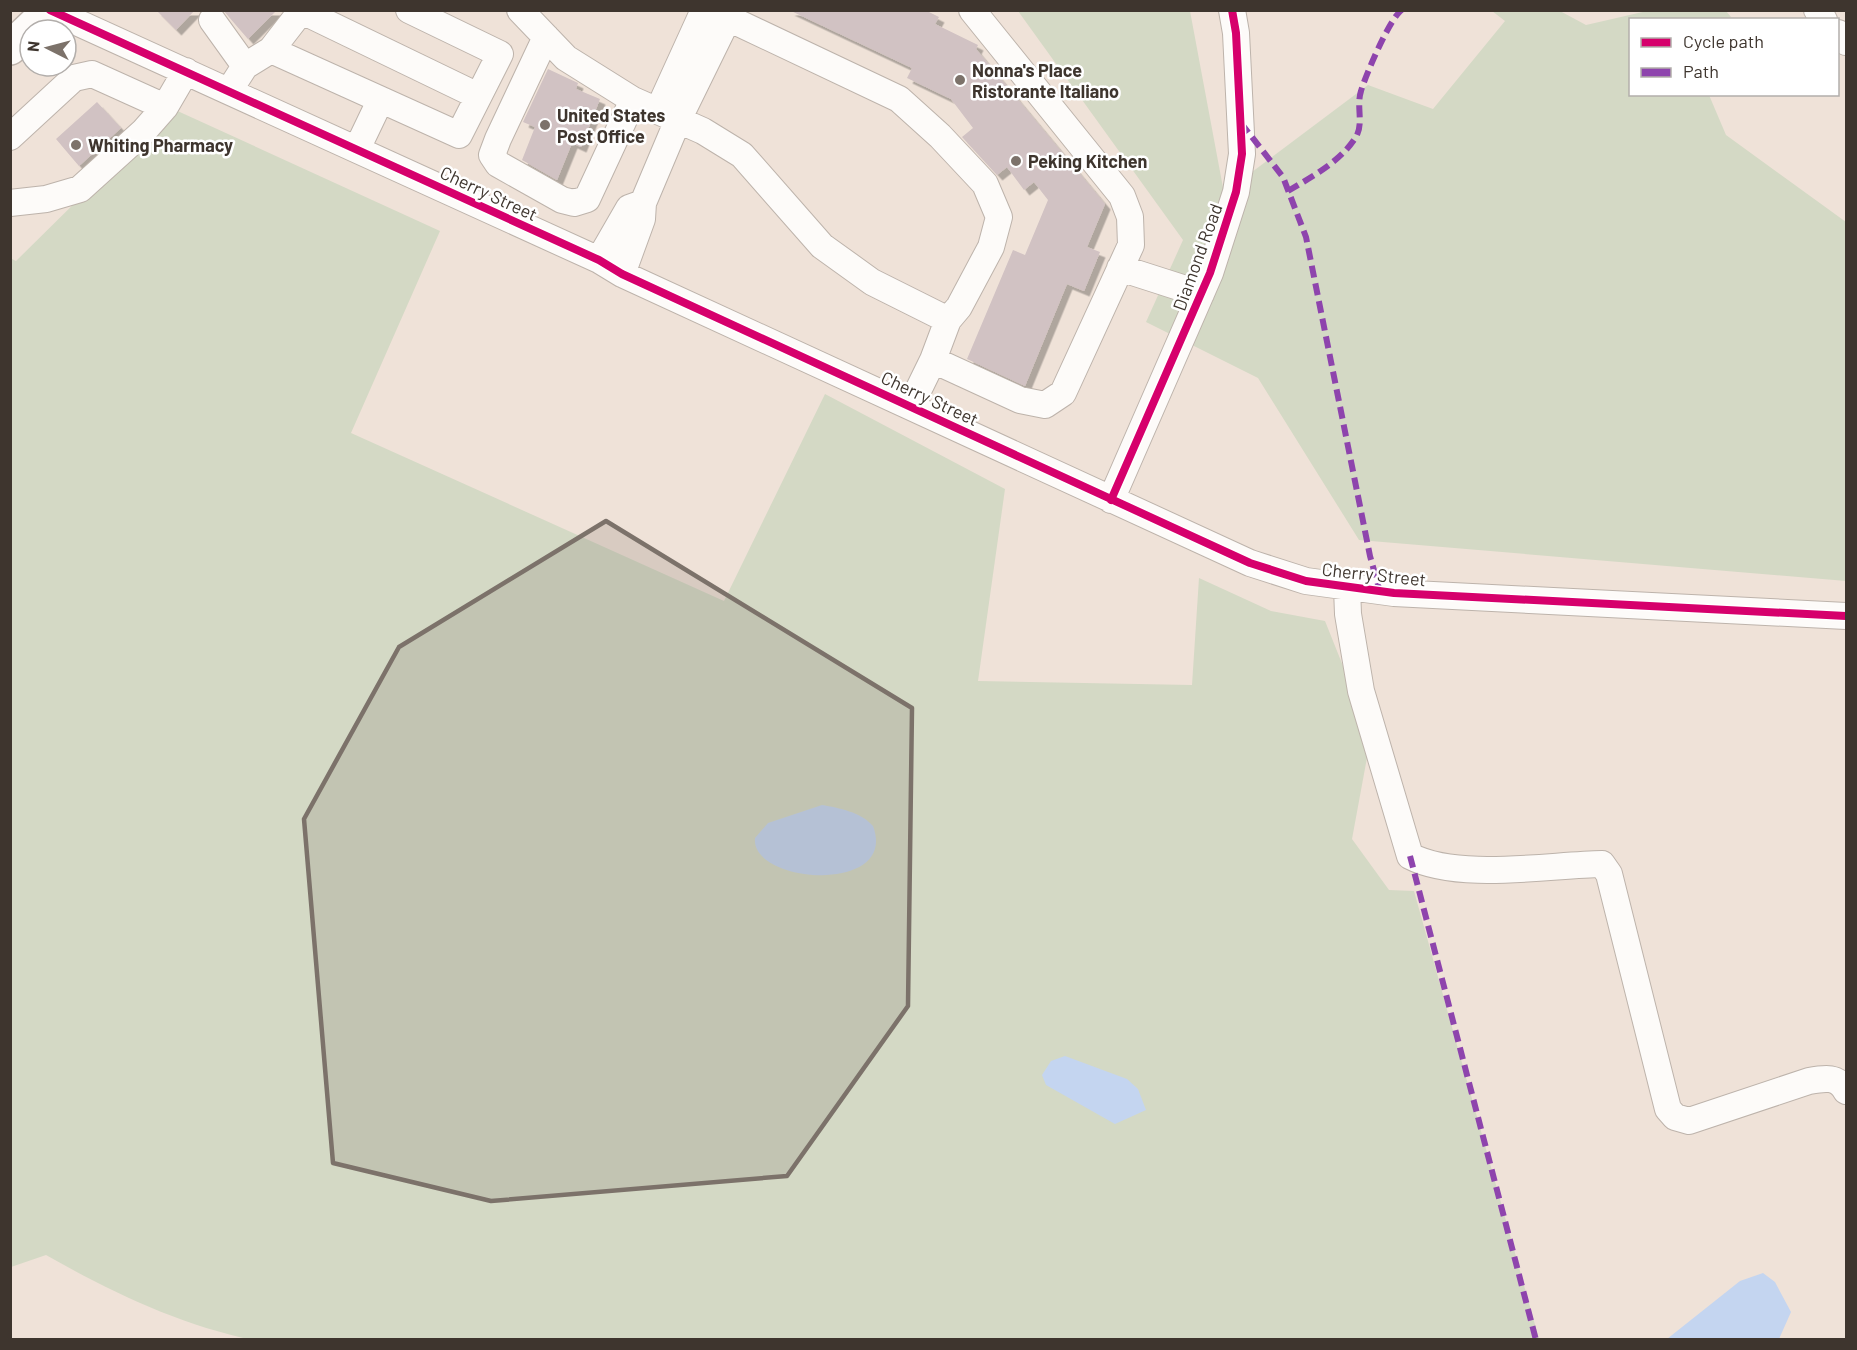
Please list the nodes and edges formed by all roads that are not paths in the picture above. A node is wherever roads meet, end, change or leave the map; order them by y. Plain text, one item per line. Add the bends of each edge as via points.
1 (50, 10) edge
2 (410, 10) edge
3 (520, 10) edge
4 (972, 10) edge
5 (1232, 10) edge
6 (302, 11) edge
7 (718, 13) edge
8 (212, 20) dead end
9 (546, 37) junction
10 (10, 48) edge
11 (271, 50) junction
12 (245, 66) junction
13 (186, 71) junction
14 (229, 91) junction
15 (478, 96) junction
16 (633, 100) junction
17 (380, 102) junction
18 (165, 107) junction
19 (668, 116) junction
20 (10, 137) edge
21 (357, 149) junction
22 (10, 203) edge
23 (643, 203) junction
24 (599, 260) junction
25 (1120, 268) junction
26 (622, 274) junction
27 (1201, 294) junction
28 (948, 320) junction
29 (933, 360) junction
30 (911, 405) junction
31 (1111, 500) junction
32 (1347, 588) junction
33 (1846, 616) edge
34 (1846, 1091) edge

1 - 10 main road
1 - 13 street, Cherry Street
2 - 15 street via 500,54
3 - 9 street
4 - 25 street via 1122,196 1130,217 1131,245
5 - 27 street, Diamond Road via 1242,154 1228,222
6 - 11 street
6 - 15 street
7 - 19 street
7 - 28 street via 899,99 940,135 985,184 999,217 991,247
8 - 12 street
9 - 16 street via 566,58
9 - 16 street via 498,139 492,155 498,164 562,200 574,203 587,199
11 - 12 street
11 - 17 street
12 - 14 street
13 - 14 street, Cherry Street
13 - 18 street
14 - 21 street, Cherry Street
15 - 17 street via 459,135
16 - 19 street
17 - 21 street
18 - 20 street via 92,74 74,78
18 - 22 street via 80,189 46,199
19 - 23 street
19 - 28 street via 703,131 742,155 822,246 872,282
21 - 24 street, Cherry Street
23 - 24 street via 629,208
23 - 26 street via 642,219
24 - 26 street, Cherry Street
25 - 27 street
25 - 29 street via 1063,393 1045,405 1020,400
26 - 30 street, Cherry Street
27 - 31 street, Diamond Road
28 - 29 street
29 - 30 street
30 - 31 street, Cherry Street
31 - 32 street, Cherry Street via 1250,563 1306,581
32 - 33 street, Cherry Street
32 - 34 street via 1361,691 1410,856 1448,867 1501,870 1602,864 1609,874 1668,1109 1675,1117 1689,1121 1809,1081 1829,1078 1842,1084

